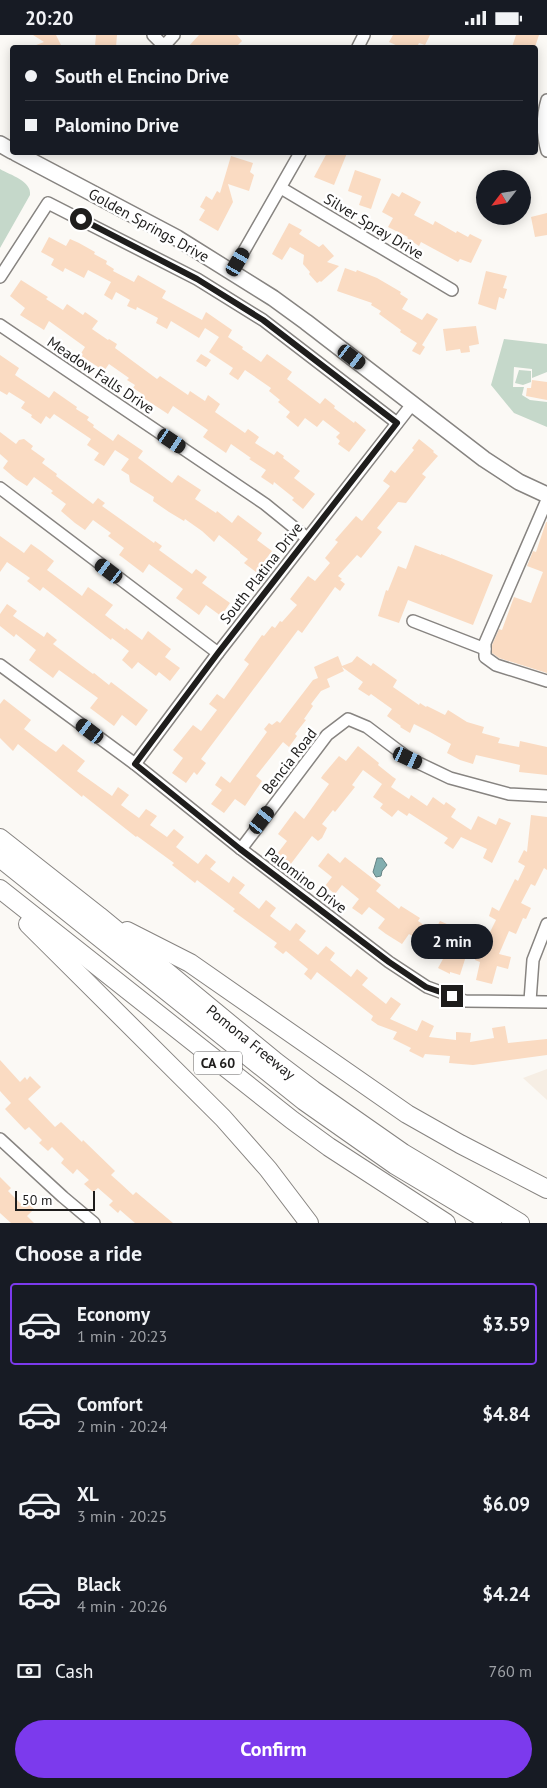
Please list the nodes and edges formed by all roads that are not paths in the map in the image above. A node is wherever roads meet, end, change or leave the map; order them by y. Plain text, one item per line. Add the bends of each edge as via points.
1 (153, 35) edge
2 (174, 35) edge
3 (161, 45) edge
4 (165, 45) edge
5 (547, 100) edge
6 (547, 151) edge
7 (20, 155) edge
8 (299, 155) edge
9 (281, 188) junction
10 (232, 272) junction
11 (0, 277) edge
12 (452, 290) dead end
13 (0, 325) edge
14 (413, 403) junction
15 (397, 423) junction
16 (0, 489) edge
17 (547, 495) edge
18 (547, 501) edge
19 (307, 538) junction
20 (413, 621) dead end
21 (485, 649) junction
22 (218, 653) junction
23 (0, 665) edge
24 (547, 681) edge
25 (135, 764) junction
26 (547, 796) edge
27 (0, 837) edge
28 (240, 849) junction
29 (0, 858) edge
30 (0, 869) edge
31 (0, 889) edge
32 (0, 895) edge
33 (99, 917) junction
34 (547, 924) edge
35 (530, 1001) junction
36 (547, 1002) edge
37 (0, 1139) edge
38 (547, 1189) edge
39 (94, 1223) edge
40 (309, 1223) edge
41 (446, 1223) edge
42 (478, 1223) edge
43 (492, 1223) edge
44 (520, 1223) edge

1 - 3 street
2 - 4 street
5 - 6 street via 543,114
7 - 10 main road, Golden Springs Drive via 177,237
8 - 9 street
9 - 10 street
9 - 12 street, Silver Spray Drive
10 - 14 main road, Golden Springs Drive via 306,321
11 - 15 street via 48,203 197,279 263,320
13 - 19 street, Meadow Falls Drive via 266,504
14 - 15 street, South Platina Drive
14 - 17 main road, Golden Springs Drive via 498,469
15 - 19 street, South Platina Drive
16 - 22 street
18 - 21 street
19 - 22 street, South Platina Drive
20 - 21 street
21 - 24 street via 485,657 496,665
22 - 25 street, South Platina Drive
23 - 25 street, Palomino Drive
25 - 28 street, Palomino Drive
26 - 28 street, Bencia Road via 509,794 450,778 408,758 367,727 348,719 327,735
27 - 33 highway, Pomona Freeway / CA 60
28 - 35 street, Palomino Drive via 426,987 465,1001
29 - 43 highway via 304,1101 395,1165
30 - 42 highway via 300,1108 391,1171
31 - 41 highway, CA 60 via 285,1115
32 - 40 highway via 223,1118
33 - 38 highway via 190,963 407,1114
33 - 44 highway, Pomona Freeway / CA 60 via 341,1111
34 - 35 street via 533,960
35 - 36 street, Palomino Drive
37 - 39 street

